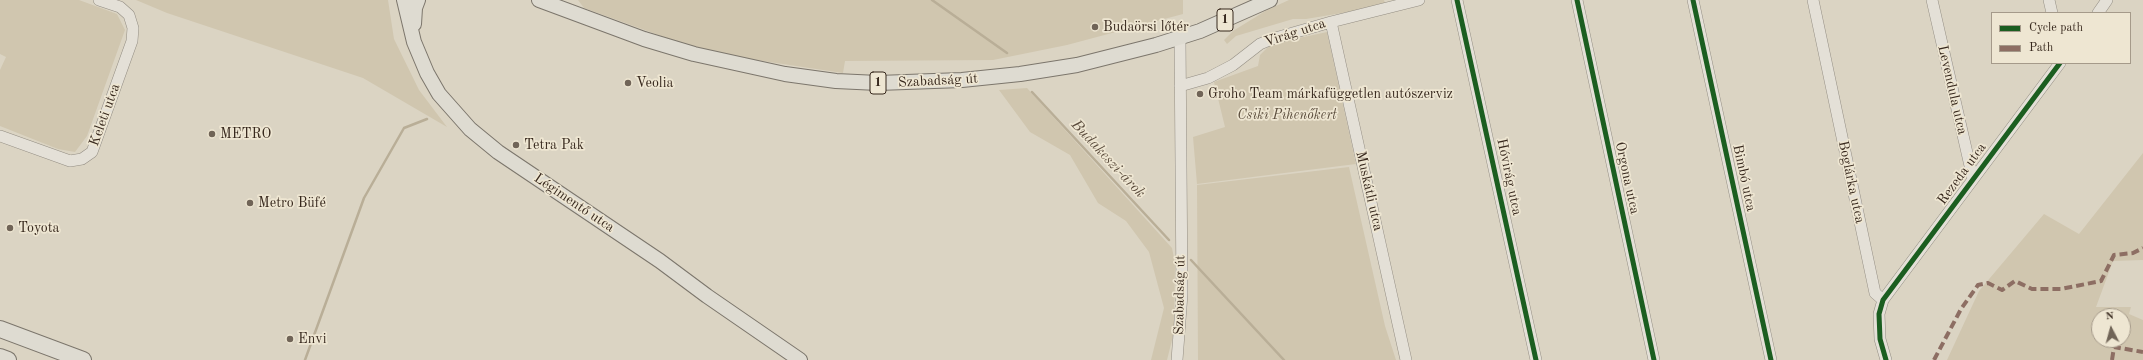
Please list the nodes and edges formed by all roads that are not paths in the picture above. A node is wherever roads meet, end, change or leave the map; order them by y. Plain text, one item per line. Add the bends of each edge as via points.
1 (99, 0) edge
2 (399, 0) edge
3 (540, 0) edge
4 (567, 0) edge
5 (1270, 0) edge
6 (1419, 0) edge
7 (1457, 0) edge
8 (1577, 0) edge
9 (1694, 0) edge
10 (1812, 0) edge
11 (1932, 0) edge
12 (2049, 0) edge
13 (2107, 0) edge
14 (413, 2) edge
15 (2052, 12) edge
16 (2099, 12) edge
17 (581, 16) junction
18 (1331, 22) junction
19 (1180, 38) junction
20 (414, 42) junction
21 (2059, 64) edge
22 (1180, 86) junction
23 (0, 136) edge
24 (1973, 179) junction
25 (1883, 300) junction
26 (0, 329) edge
27 (0, 357) edge
28 (8, 360) edge
29 (83, 360) edge
30 (800, 360) edge
31 (1177, 360) edge
32 (1406, 360) edge
33 (1536, 360) edge
34 (1654, 360) edge
35 (1771, 360) edge
36 (1886, 360) edge

1 - 23 street, Keleti utca via 120,8 129,15 133,28 132,41 92,152 82,159 70,161
2 - 20 main road, Légimentő utca
3 - 17 main road, 1
4 - 17 main road
5 - 19 main road, Szabadság út / 1
6 - 18 street, Virág utca
7 - 33 street, Hóvirág utca
8 - 34 street, Orgona utca
9 - 35 street, Bimbó utca
10 - 25 street, Boglárka utca via 1875,293
11 - 24 street, Levendula utca
12 - 15 street
13 - 16 street
14 - 20 main road
17 - 19 main road, Szabadság út / 1 via 644,39 732,63 836,81 878,83 955,81 1045,71 1105,59
18 - 22 street, Virág utca via 1260,44 1233,65 1208,78
18 - 32 street, Muskátli utca
19 - 22 street, Szabadság út
20 - 30 main road, Légimentő utca via 439,94 470,129 498,152 660,261
21 - 24 street, Rezeda utca
22 - 31 street, Szabadság út via 1182,294
24 - 25 street, Rezeda utca
25 - 36 street via 1879,314 1880,339
26 - 29 highway
27 - 28 highway

